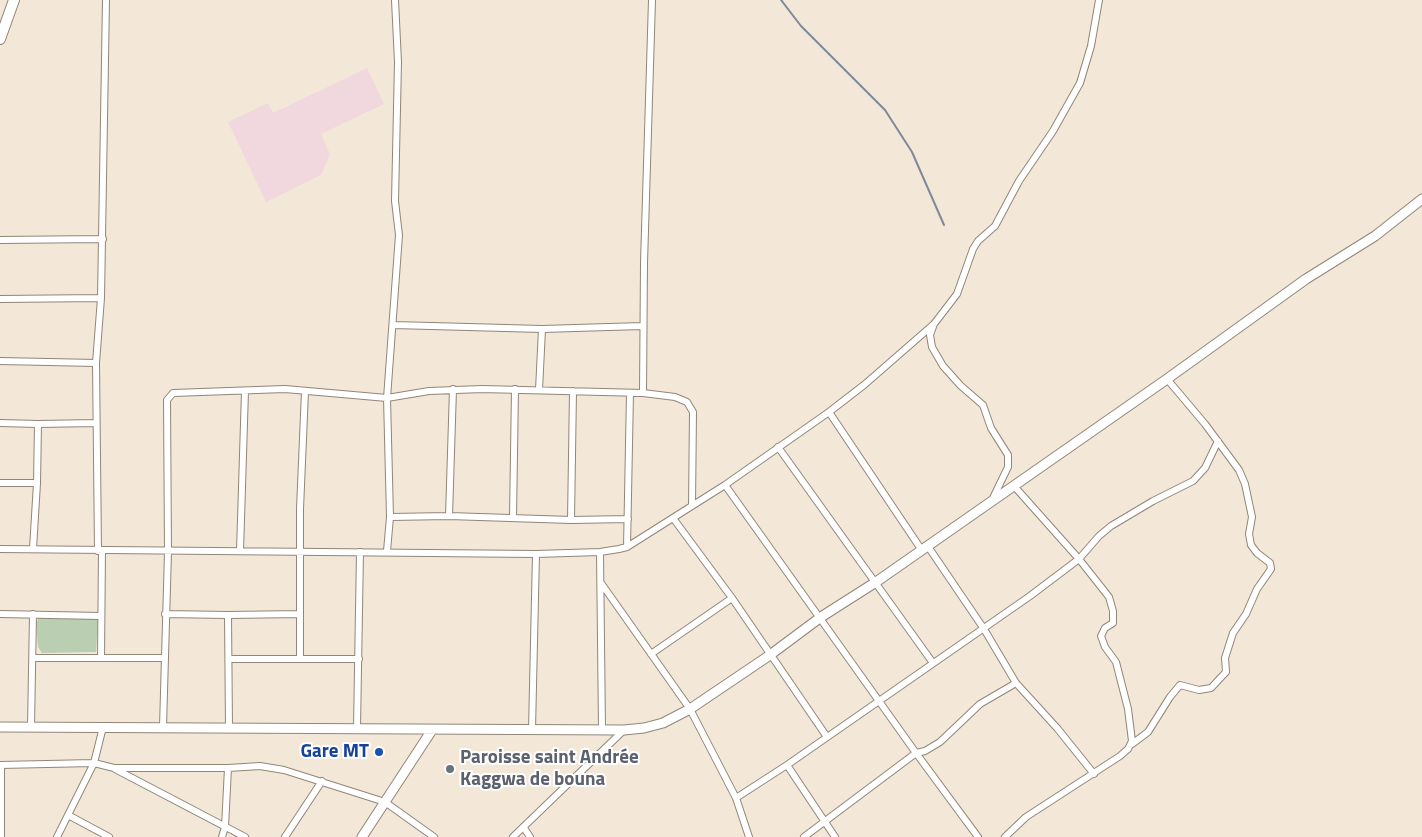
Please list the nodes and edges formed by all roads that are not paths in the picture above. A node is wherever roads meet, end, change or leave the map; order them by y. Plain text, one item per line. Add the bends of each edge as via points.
1 (14, 0) edge
2 (106, 0) edge
3 (395, 0) edge
4 (652, 0) edge
5 (1099, 0) edge
6 (0, 38) edge
7 (1422, 199) edge
8 (103, 239) junction
9 (0, 240) edge
10 (101, 298) junction
11 (0, 299) edge
12 (934, 324) junction
13 (394, 325) junction
14 (642, 326) junction
15 (542, 328) junction
16 (0, 361) edge
17 (96, 363) junction
18 (1167, 379) junction
19 (454, 389) junction
20 (515, 389) junction
21 (539, 390) junction
22 (245, 391) junction
23 (305, 391) junction
24 (573, 391) junction
25 (630, 393) junction
26 (643, 393) junction
27 (388, 398) junction
28 (829, 412) junction
29 (96, 422) junction
30 (0, 424) edge
31 (38, 424) junction
32 (1218, 441) junction
33 (778, 447) junction
34 (0, 483) edge
35 (36, 484) junction
36 (725, 484) junction
37 (1014, 486) junction
38 (992, 502) junction
39 (692, 506) junction
40 (390, 516) junction
41 (449, 516) junction
42 (513, 518) junction
43 (673, 518) junction
44 (628, 519) junction
45 (571, 520) junction
46 (627, 547) junction
47 (924, 547) junction
48 (0, 549) edge
49 (33, 549) junction
50 (100, 551) junction
51 (240, 551) junction
52 (168, 552) junction
53 (299, 552) junction
54 (360, 552) junction
55 (387, 552) junction
56 (600, 552) junction
57 (536, 554) junction
58 (1079, 559) junction
59 (876, 582) junction
60 (601, 583) junction
61 (732, 598) junction
62 (0, 614) edge
63 (33, 614) junction
64 (165, 614) junction
65 (300, 614) junction
66 (101, 616) junction
67 (228, 616) junction
68 (820, 617) junction
69 (984, 629) junction
70 (650, 654) junction
71 (770, 655) junction
72 (33, 658) junction
73 (101, 658) junction
74 (164, 658) junction
75 (300, 658) junction
76 (230, 659) junction
77 (359, 659) junction
78 (933, 663) junction
79 (1016, 683) junction
80 (879, 700) junction
81 (690, 709) junction
82 (0, 727) edge
83 (31, 727) junction
84 (103, 727) junction
85 (163, 728) junction
86 (229, 728) junction
87 (358, 728) junction
88 (432, 730) junction
89 (532, 730) junction
90 (602, 730) junction
91 (624, 730) junction
92 (827, 737) junction
93 (1132, 744) junction
94 (916, 753) junction
95 (94, 763) junction
96 (0, 765) edge
97 (787, 765) junction
98 (114, 768) junction
99 (228, 768) junction
100 (1094, 774) junction
101 (322, 781) junction
102 (736, 798) junction
103 (385, 802) junction
104 (68, 815) junction
105 (825, 823) junction
106 (225, 827) junction
107 (524, 828) junction
108 (1, 837) edge
109 (57, 837) edge
110 (109, 837) edge
111 (222, 837) edge
112 (244, 837) edge
113 (285, 837) edge
114 (362, 837) edge
115 (434, 837) edge
116 (513, 837) edge
117 (530, 837) edge
118 (750, 837) edge
119 (804, 837) edge
120 (836, 837) edge
121 (978, 837) edge
122 (1004, 837) edge

1 - 6 main road
2 - 8 street
3 - 13 street via 398,62 395,201 400,235
4 - 14 street
5 - 12 street via 1080,83 995,226 974,246 957,294
7 - 18 street via 1375,236 1306,279
8 - 9 street
8 - 10 street
10 - 11 street
10 - 17 street
12 - 28 street
12 - 38 street via 930,340 937,357 951,376 983,405 991,428 1008,457 1007,472
13 - 15 street
13 - 27 street
14 - 15 street
14 - 26 street
15 - 21 street
16 - 17 street
17 - 29 street
18 - 32 street
18 - 37 street
19 - 20 street
19 - 27 street
19 - 41 street
20 - 21 street
20 - 42 street
21 - 24 street
22 - 23 street
22 - 51 street
22 - 52 street via 173,393 168,397
23 - 27 street
23 - 53 street
24 - 25 street
24 - 45 street
25 - 26 street
25 - 44 street
26 - 39 street via 681,400 693,412
27 - 40 street
28 - 33 street
28 - 47 street
29 - 31 street
29 - 50 street
30 - 31 street
31 - 35 street
32 - 58 street via 1205,468 1193,481 1111,526
32 - 93 street via 1243,478 1252,517 1251,545 1270,563 1271,571 1257,589 1233,633 1225,658 1226,672 1211,688 1199,690 1180,685 1148,732
33 - 36 street
33 - 59 street
34 - 35 street
35 - 49 street
36 - 39 street
36 - 68 street
37 - 38 street
37 - 58 street
38 - 47 street
39 - 43 street
40 - 41 street
40 - 55 street
41 - 42 street
42 - 45 street
43 - 46 street
43 - 61 street
44 - 45 street
44 - 46 street
46 - 56 street
47 - 59 street
47 - 69 street
48 - 49 street
49 - 50 street
50 - 52 street
50 - 66 street
51 - 52 street
51 - 53 street
52 - 64 street
53 - 54 street
53 - 65 street
54 - 55 street
54 - 77 street
55 - 57 street
56 - 57 street
56 - 60 street
57 - 89 street
58 - 69 street
58 - 93 street via 1110,600 1113,624 1105,628 1101,636 1105,648 1116,662 1129,715
59 - 68 street
59 - 78 street
60 - 70 street
60 - 90 street
61 - 70 street
61 - 71 street
62 - 63 street
63 - 66 street
63 - 72 street
64 - 67 street
64 - 74 street
65 - 67 street
65 - 75 street
66 - 73 street
67 - 76 street
68 - 71 street
68 - 80 street
69 - 78 street
69 - 79 street
70 - 81 street
71 - 81 street
71 - 92 street
72 - 73 street
72 - 83 street
73 - 74 street
74 - 85 street
75 - 76 street
75 - 77 street
76 - 86 street
77 - 87 street
78 - 80 street
79 - 94 street via 980,704 940,742
79 - 100 street
80 - 92 street
80 - 94 street
81 - 91 street via 654,726
81 - 102 street
82 - 83 street
83 - 84 street
84 - 85 street
84 - 95 street
85 - 86 street
86 - 87 street
87 - 88 street
88 - 89 street
88 - 103 street
89 - 90 street
90 - 91 street
91 - 107 street
92 - 97 street
93 - 100 street
94 - 105 street
94 - 121 street
95 - 96 street
95 - 98 street
95 - 104 street
96 - 108 street
97 - 102 street
97 - 105 street
98 - 99 street
98 - 106 street
99 - 101 street via 260,766
99 - 106 street
100 - 122 street via 1026,817
101 - 103 street
101 - 113 street
102 - 118 street
103 - 114 street
103 - 115 street
104 - 109 street
104 - 110 street
105 - 119 street
105 - 120 street
106 - 111 street
106 - 112 street
107 - 116 street
107 - 117 street

